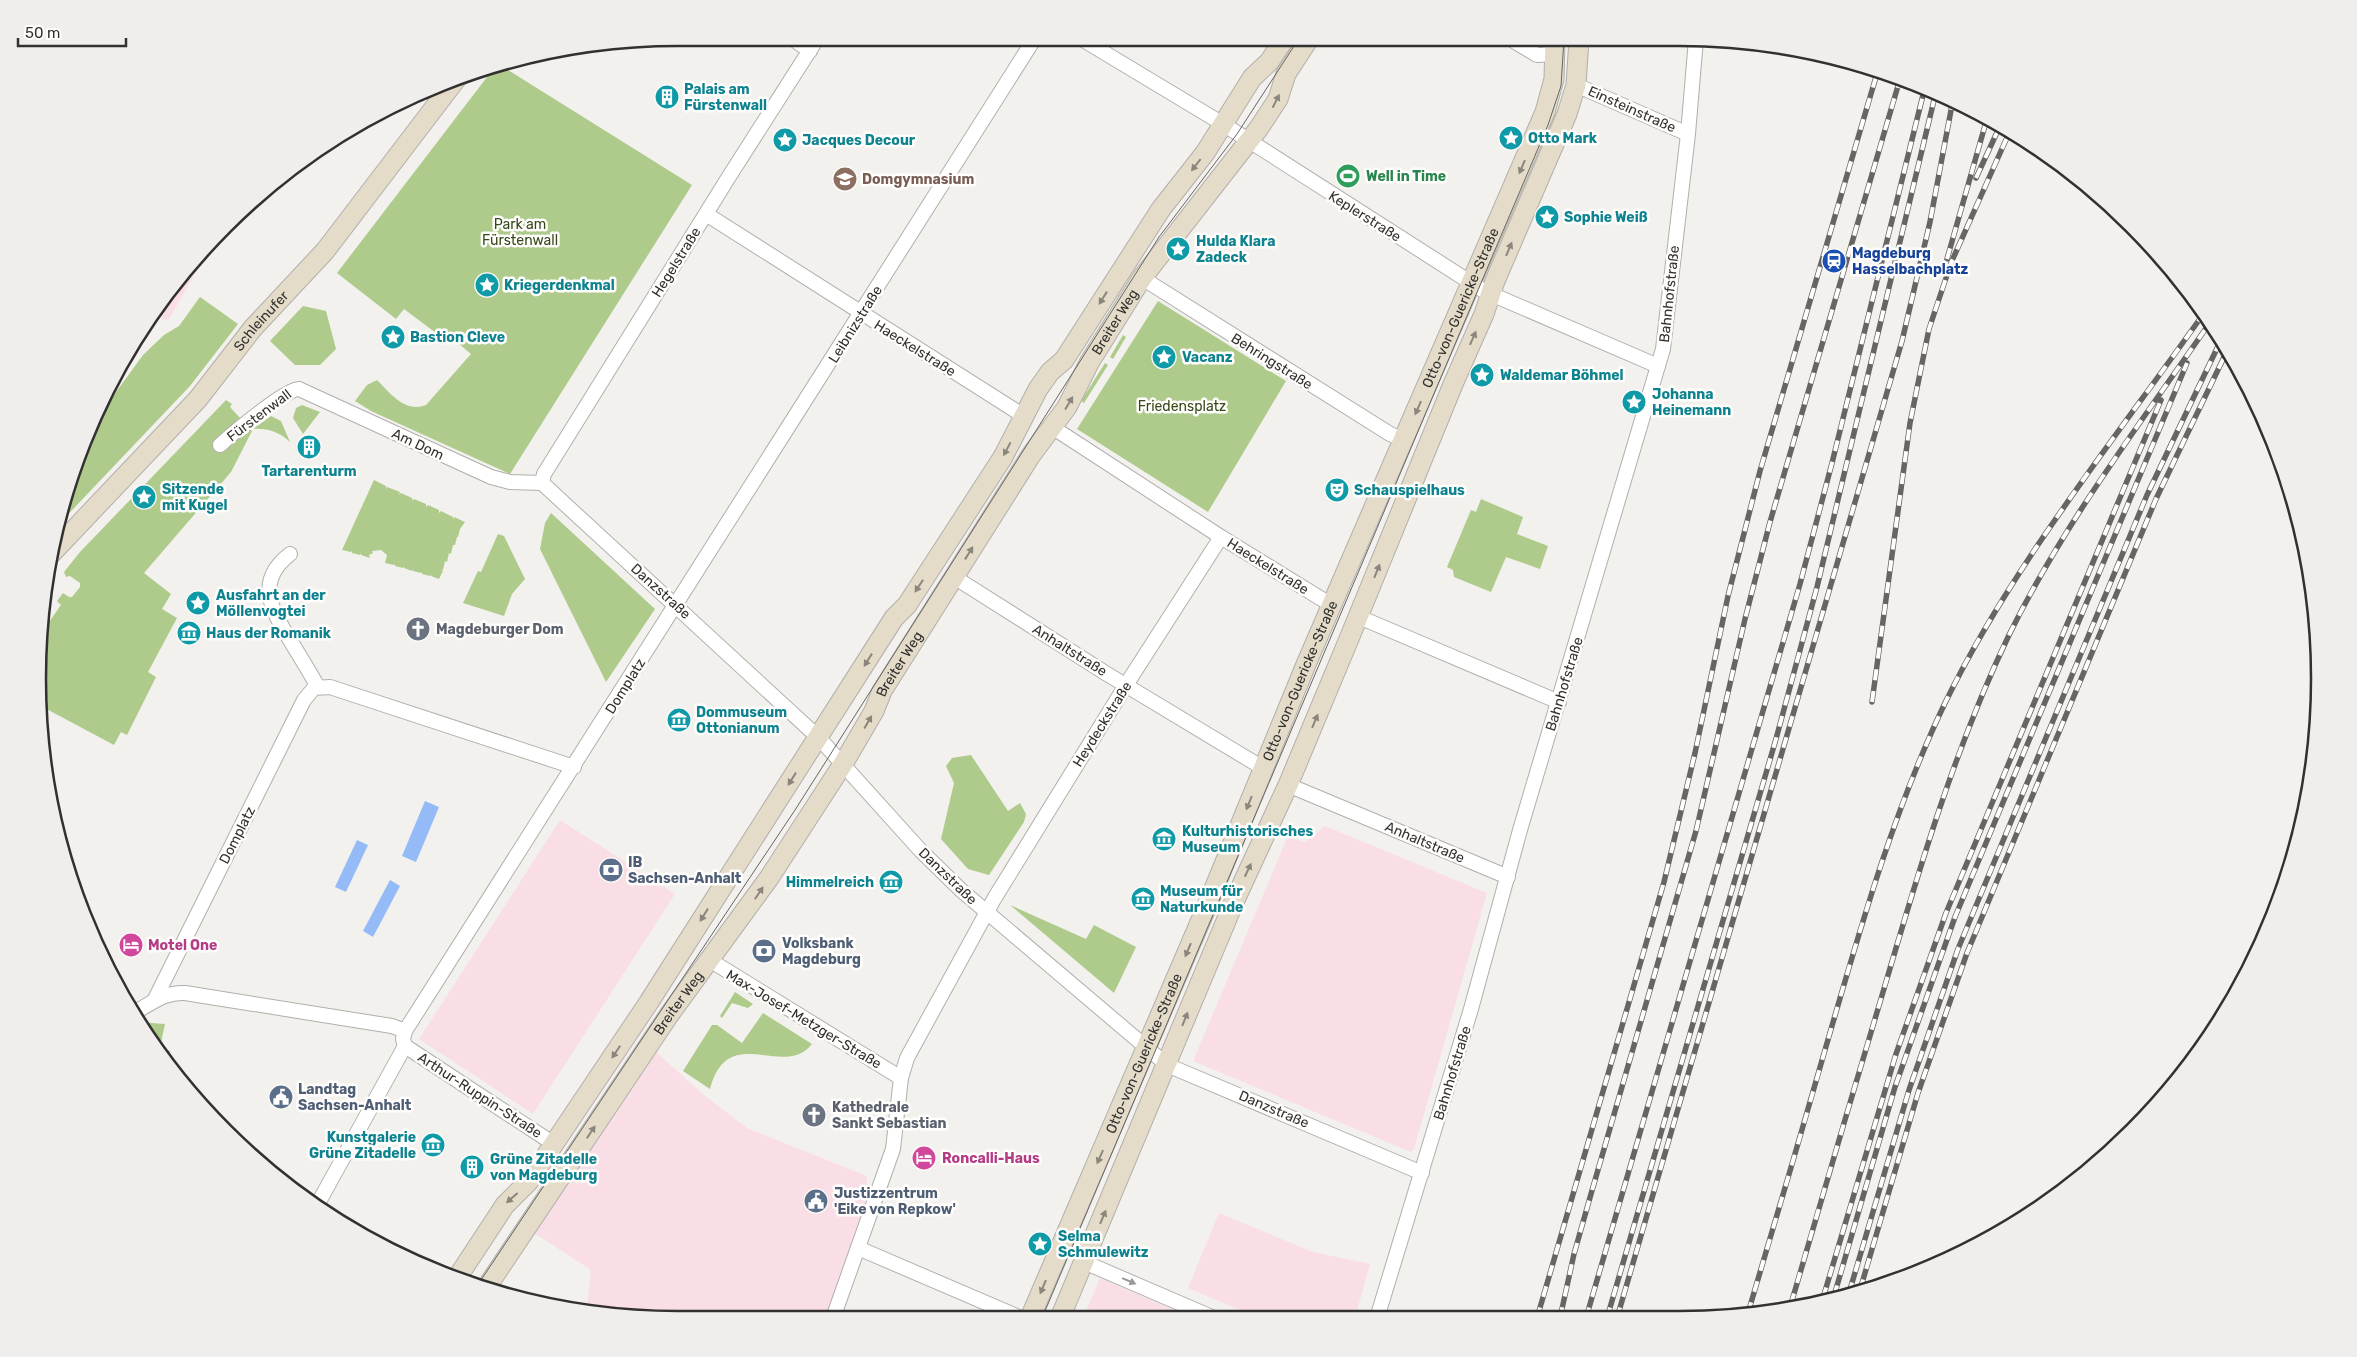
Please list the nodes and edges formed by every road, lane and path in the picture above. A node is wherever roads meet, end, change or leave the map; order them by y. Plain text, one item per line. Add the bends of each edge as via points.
1 (1029, 46) edge
2 (1093, 46) edge
3 (1279, 46) edge
4 (1304, 46) edge
5 (1522, 46) edge
6 (1579, 46) edge
7 (813, 47) edge
8 (1555, 47) edge
9 (1695, 47) edge
10 (1576, 85) junction
11 (448, 90) edge
12 (1223, 124) junction
13 (1688, 134) junction
14 (1248, 142) junction
15 (706, 214) junction
16 (1142, 278) junction
17 (1472, 283) junction
18 (1491, 294) junction
19 (861, 314) junction
20 (1658, 366) junction
21 (299, 389) joint
22 (1024, 416) junction
23 (1052, 427) junction
24 (1404, 440) junction
25 (220, 445) dead end
26 (542, 483) junction
27 (1220, 537) junction
28 (61, 544) edge
29 (290, 554) dead end
30 (954, 577) junction
31 (676, 605) junction
32 (1333, 606) junction
33 (1359, 617) junction
34 (1126, 685) junction
35 (318, 687) junction
36 (1559, 702) junction
37 (819, 738) junction
38 (843, 764) junction
39 (574, 767) junction
40 (1263, 768) junction
41 (1288, 784) junction
42 (1508, 877) junction
43 (987, 912) junction
44 (708, 959) junction
45 (155, 999) junction
46 (140, 1009) edge
47 (405, 1030) junction
48 (405, 1046) junction
49 (1147, 1048) junction
50 (1166, 1064) junction
51 (901, 1078) junction
52 (554, 1144) junction
53 (1422, 1173) junction
54 (320, 1199) edge
55 (858, 1248) junction
56 (1084, 1262) junction
57 (461, 1272) edge
58 (490, 1282) edge
59 (836, 1311) edge
60 (1006, 1311) edge
61 (1033, 1311) edge
62 (1063, 1311) edge
63 (1198, 1311) edge
64 (1378, 1311) edge

1 - 19 street, Leibnizstraße
2 - 12 street, Keplerstraße
3 - 12 street, Breiter Weg via 1269,62 1252,78
14 -> 4 street, Breiter Weg via 1275,104 1286,74
5 - 8 street via 1537,55
6 - 10 street, Otto-von-Guericke-Straße
7 - 15 street, Hegelstraße
8 -> 17 street, Otto-von-Guericke-Straße via 1553,84 1548,104
9 - 13 street, Bahnhofstraße
10 - 13 street, Einsteinstraße
18 -> 10 street, Otto-von-Guericke-Straße via 1567,114
11 - 28 street, Schleinufer via 325,252 252,328 198,399
12 - 14 street, Keplerstraße
12 -> 22 street, Breiter Weg via 1147,231 1064,360 1050,372
13 - 20 street, Bahnhofstraße via 1663,349
14 - 16 street, Breiter Weg
14 - 17 street, Keplerstraße
15 - 19 street, Haeckelstraße
15 - 26 street, Hegelstraße via 544,474
23 -> 16 street, Breiter Weg
16 - 24 street, Behringstraße
17 - 18 street, Keplerstraße
17 -> 24 street, Otto-von-Guericke-Straße
18 - 20 street, Keplerstraße
33 -> 18 street, Otto-von-Guericke-Straße
19 - 22 street, Haeckelstraße
19 - 31 street, Leibnizstraße
20 - 36 street, Bahnhofstraße
21 - 25 street, Fürstenwall via 293,388 276,400
21 - 26 street, Am Dom via 491,477 510,482
22 -> 37 street, Breiter Weg via 998,465 907,605 894,618
23 - 27 street, Haeckelstraße
30 -> 23 street, Breiter Weg
24 - 32 street, Otto-von-Guericke-Straße
26 - 31 street, Danzstraße
27 - 32 street, Haeckelstraße
27 - 34 street, Heydeckstraße
29 - 35 street via 276,568 272,578 271,606
30 - 34 street, Anhaltstraße
38 -> 30 street, Breiter Weg via 871,718 882,691
31 - 37 street, Danzstraße
31 - 39 street, Domplatz
32 - 40 street, Otto-von-Guericke-Straße
33 - 36 street
41 -> 33 street, Otto-von-Guericke-Straße
34 - 40 street, Anhaltstraße
34 - 43 street, Heydeckstraße
35 - 39 street via 330,687
35 - 45 street, Domplatz via 304,700
36 - 42 street, Bahnhofstraße
37 - 38 street, Danzstraße
37 -> 52 street, Breiter Weg
38 - 43 street, Danzstraße via 920,851
44 -> 38 street, Breiter Weg via 746,911
39 - 47 street, Domplatz
40 -> 49 street, Otto-von-Guericke-Straße
41 - 42 street, Anhaltstraße
50 -> 41 street, Otto-von-Guericke-Straße
42 - 53 street, Bahnhofstraße
43 - 49 street, Danzstraße
43 - 51 street via 907,1058
44 - 51 street, Max-Josef-Metzger-Straße
58 -> 44 street, Breiter Weg
45 - 46 street
45 - 47 street via 170,993 185,993
47 - 48 street
48 - 52 street, Arthur-Ruppin-Straße
48 - 54 street
49 - 50 street, Danzstraße
49 -> 61 street, Otto-von-Guericke-Straße
50 - 53 street, Danzstraße
56 -> 50 street, Otto-von-Guericke-Straße
51 - 55 street via 893,1149
52 -> 57 street, Breiter Weg via 529,1181 505,1205
53 - 64 street, Bahnhofstraße
55 - 59 street
55 - 60 street
56 - 62 street, Otto-von-Guericke-Straße
56 -> 63 street

